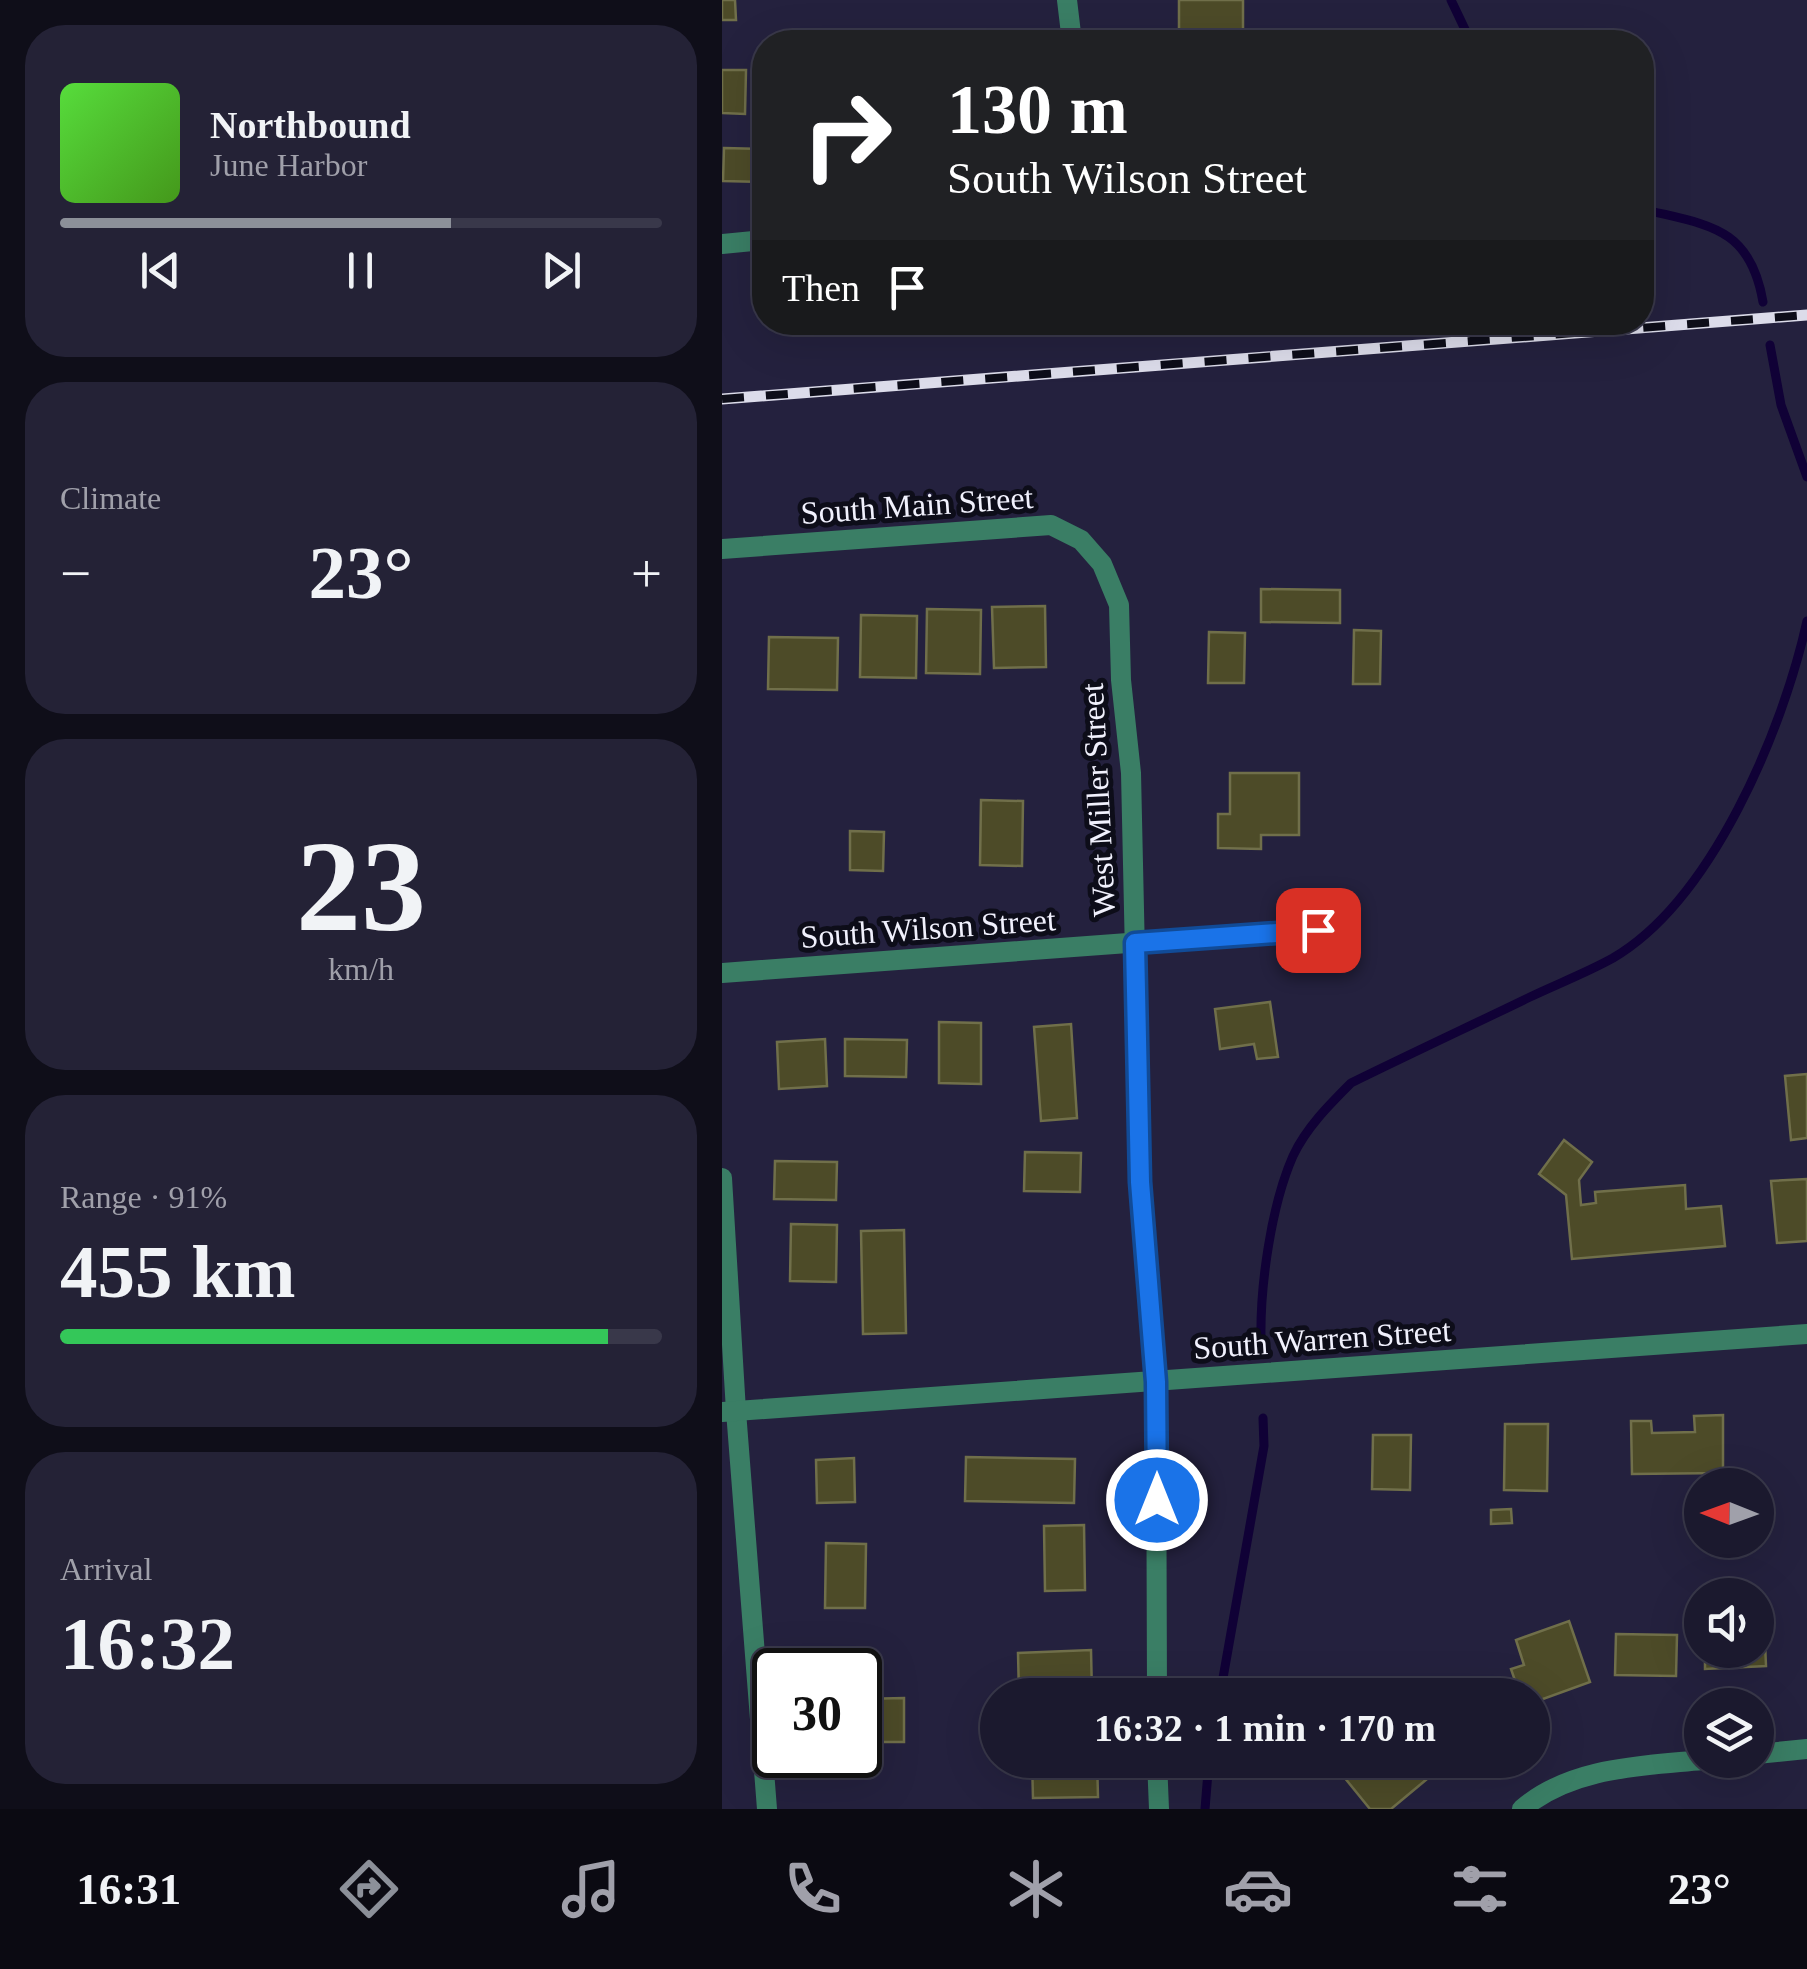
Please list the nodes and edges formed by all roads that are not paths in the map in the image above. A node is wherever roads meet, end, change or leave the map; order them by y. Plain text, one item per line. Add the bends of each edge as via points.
1 (1067, 0) edge
2 (1071, 30) edge
3 (752, 241) edge
4 (722, 244) edge
5 (722, 549) edge
6 (1102, 564) joint
7 (1318, 930) dead end
8 (1135, 943) junction
9 (722, 973) edge
10 (722, 1178) edge
11 (1806, 1334) edge
12 (1156, 1382) junction
13 (729, 1412) edge
14 (1157, 1678) edge
15 (1806, 1748) edge
16 (1774, 1752) edge
17 (1684, 1762) edge
18 (1158, 1778) edge
19 (767, 1809) edge
20 (1159, 1809) edge
21 (1522, 1809) edge

1 - 2 street
3 - 4 street
5 - 6 street, South Main Street via 1050,525 1081,540
6 - 8 street, West Miller Street via 1119,605
7 - 8 street, South Wilson Street
8 - 9 street, South Wilson Street
8 - 12 street, West Miller Street via 1140,1182
10 - 13 street
11 - 12 street, South Warren Street
12 - 13 street, South Warren Street
12 - 14 street, West Miller Street
13 - 19 street
15 - 16 street
17 - 21 street via 1574,1778
18 - 20 street

